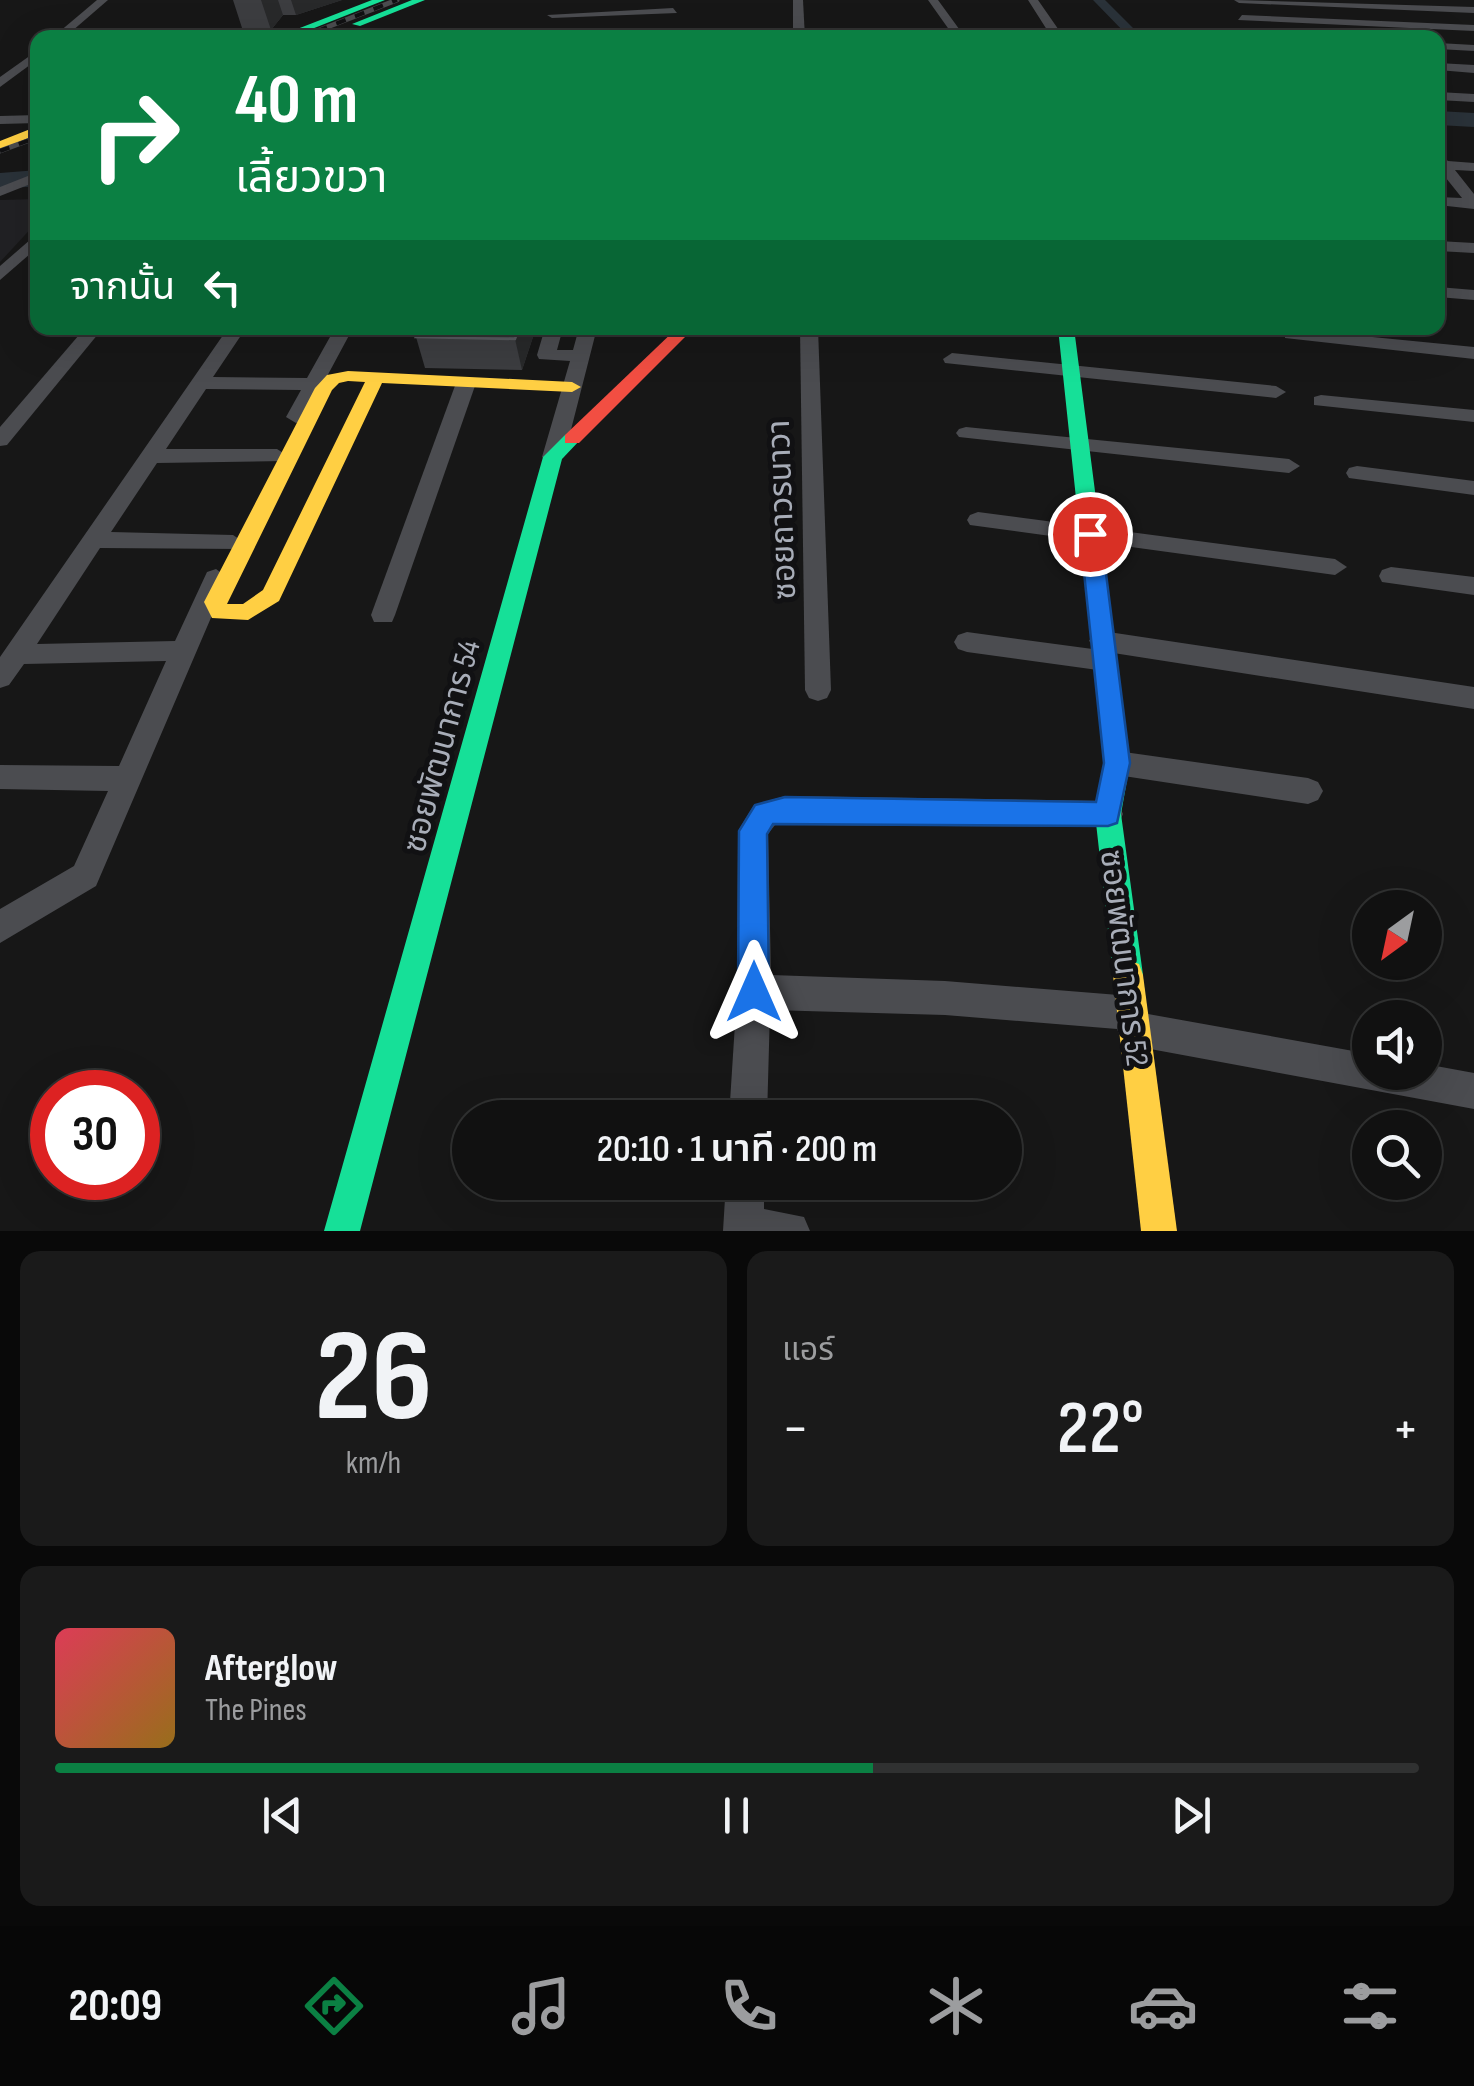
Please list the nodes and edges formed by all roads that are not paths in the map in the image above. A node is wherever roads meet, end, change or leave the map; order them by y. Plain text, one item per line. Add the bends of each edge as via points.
1 (103, 0) edge
2 (380, 0) edge
3 (420, 0) edge
4 (554, 0) edge
5 (798, 0) edge
6 (933, 0) edge
7 (1033, 0) edge
8 (1239, 0) edge
9 (674, 11) dead end
10 (1472, 12) edge
11 (1242, 18) dead end
12 (1474, 28) edge
13 (67, 30) edge
14 (300, 30) edge
15 (343, 30) edge
16 (799, 30) edge
17 (956, 30) edge
18 (1054, 30) edge
19 (1445, 46) edge
20 (1474, 48) edge
21 (30, 60) edge
22 (1445, 67) edge
23 (1474, 68) edge
24 (0, 84) edge
25 (1445, 96) edge
26 (1474, 98) edge
27 (30, 119) edge
28 (0, 120) edge
29 (30, 131) edge
30 (0, 144) edge
31 (30, 150) edge
32 (0, 161) edge
33 (1445, 163) edge
34 (1474, 167) edge
35 (1445, 168) edge
36 (30, 179) edge
37 (30, 190) edge
38 (1, 192) edge
39 (1445, 202) edge
40 (1474, 204) edge
41 (30, 246) edge
42 (1445, 246) edge
43 (1474, 248) edge
44 (1, 273) edge
45 (1445, 293) edge
46 (1474, 295) edge
47 (88, 335) edge
48 (233, 335) edge
49 (340, 335) edge
50 (552, 335) edge
51 (586, 335) edge
52 (679, 335) edge
53 (808, 335) edge
54 (1067, 335) edge
55 (1301, 335) edge
56 (1474, 352) edge
57 (580, 356) junction
58 (952, 359) dead end
59 (1071, 371) junction
60 (376, 378) junction
61 (200, 383) junction
62 (466, 383) junction
63 (312, 384) junction
64 (572, 387) junction
65 (1276, 392) dead end
66 (1321, 401) dead end
67 (1474, 416) edge
68 (966, 433) dead end
69 (0, 440) edge
70 (1080, 444) junction
71 (150, 456) junction
72 (276, 456) junction
73 (553, 457) junction
74 (1289, 466) dead end
75 (1356, 473) dead end
76 (1474, 488) edge
77 (978, 520) dead end
78 (1090, 534) junction
79 (93, 540) junction
80 (233, 543) junction
81 (1336, 566) dead end
82 (1392, 576) dead end
83 (1474, 586) edge
84 (383, 615) dead end
85 (968, 642) dead end
86 (181, 651) junction
87 (1104, 651) junction
88 (16, 654) junction
89 (0, 678) edge
90 (818, 690) dead end
91 (1474, 698) edge
92 (1117, 763) junction
93 (0, 777) edge
94 (126, 779) junction
95 (1308, 790) dead end
96 (1108, 814) junction
97 (0, 927) edge
98 (754, 992) junction
99 (1133, 1021) junction
100 (1352, 1068) edge
101 (1442, 1085) edge
102 (1474, 1091) edge
103 (749, 1100) edge
104 (744, 1200) edge
105 (743, 1229) edge
106 (342, 1231) edge
107 (790, 1231) edge
108 (1159, 1231) edge

1 - 13 street
2 - 14 street
3 - 15 street
4 - 9 street via 551,21 597,24 614,19 614,13
5 - 16 street
6 - 17 street
7 - 18 street
8 - 10 street
11 - 12 street
19 - 20 street
21 - 24 street
22 - 23 street
25 - 26 street
27 - 28 street
29 - 30 street
31 - 32 street
33 - 34 street
35 - 40 street
36 - 38 street
37 - 38 street
39 - 40 street
41 - 44 street
42 - 43 street
45 - 46 street
47 - 69 street
48 - 61 street
49 - 63 street
50 - 57 street via 546,356
51 - 57 street
52 - 73 street
53 - 90 street, ซอยถาวรนาวา
54 - 59 street, ซอยพัฒนาการ 52
55 - 56 street
57 - 64 street
58 - 59 street
59 - 65 street
59 - 70 street, ซอยพัฒนาการ 52
60 - 60 street via 348,376 324,388 216,602 220,612 246,613 271,595
60 - 62 street
61 - 63 street
61 - 71 street
62 - 64 street
62 - 84 street
63 - 72 street
64 - 73 street
66 - 67 street
68 - 70 street
70 - 74 street
70 - 78 street, ซอยพัฒนาการ 52
71 - 72 street
71 - 79 street
72 - 80 street
73 - 106 street, ซอยพัฒนาการ 54
75 - 76 street
77 - 78 street
78 - 81 street
78 - 87 street, ซอยพัฒนาการ 52
79 - 80 street
79 - 88 street
80 - 86 street
82 - 83 street
85 - 87 street
86 - 88 street
86 - 94 street
87 - 91 street
87 - 92 street, ซอยพัฒนาการ 52
88 - 89 street
92 - 95 street
92 - 96 street, ซอยพัฒนาการ 52
93 - 94 street
94 - 97 street via 85,876
96 - 98 street via 765,814 753,831
96 - 99 street, ซอยพัฒนาการ 52
98 - 99 street via 944,998
98 - 103 street
99 - 100 street
99 - 108 street, ซอยพัฒนาการ 52
101 - 102 street
104 - 105 street
105 - 107 street

